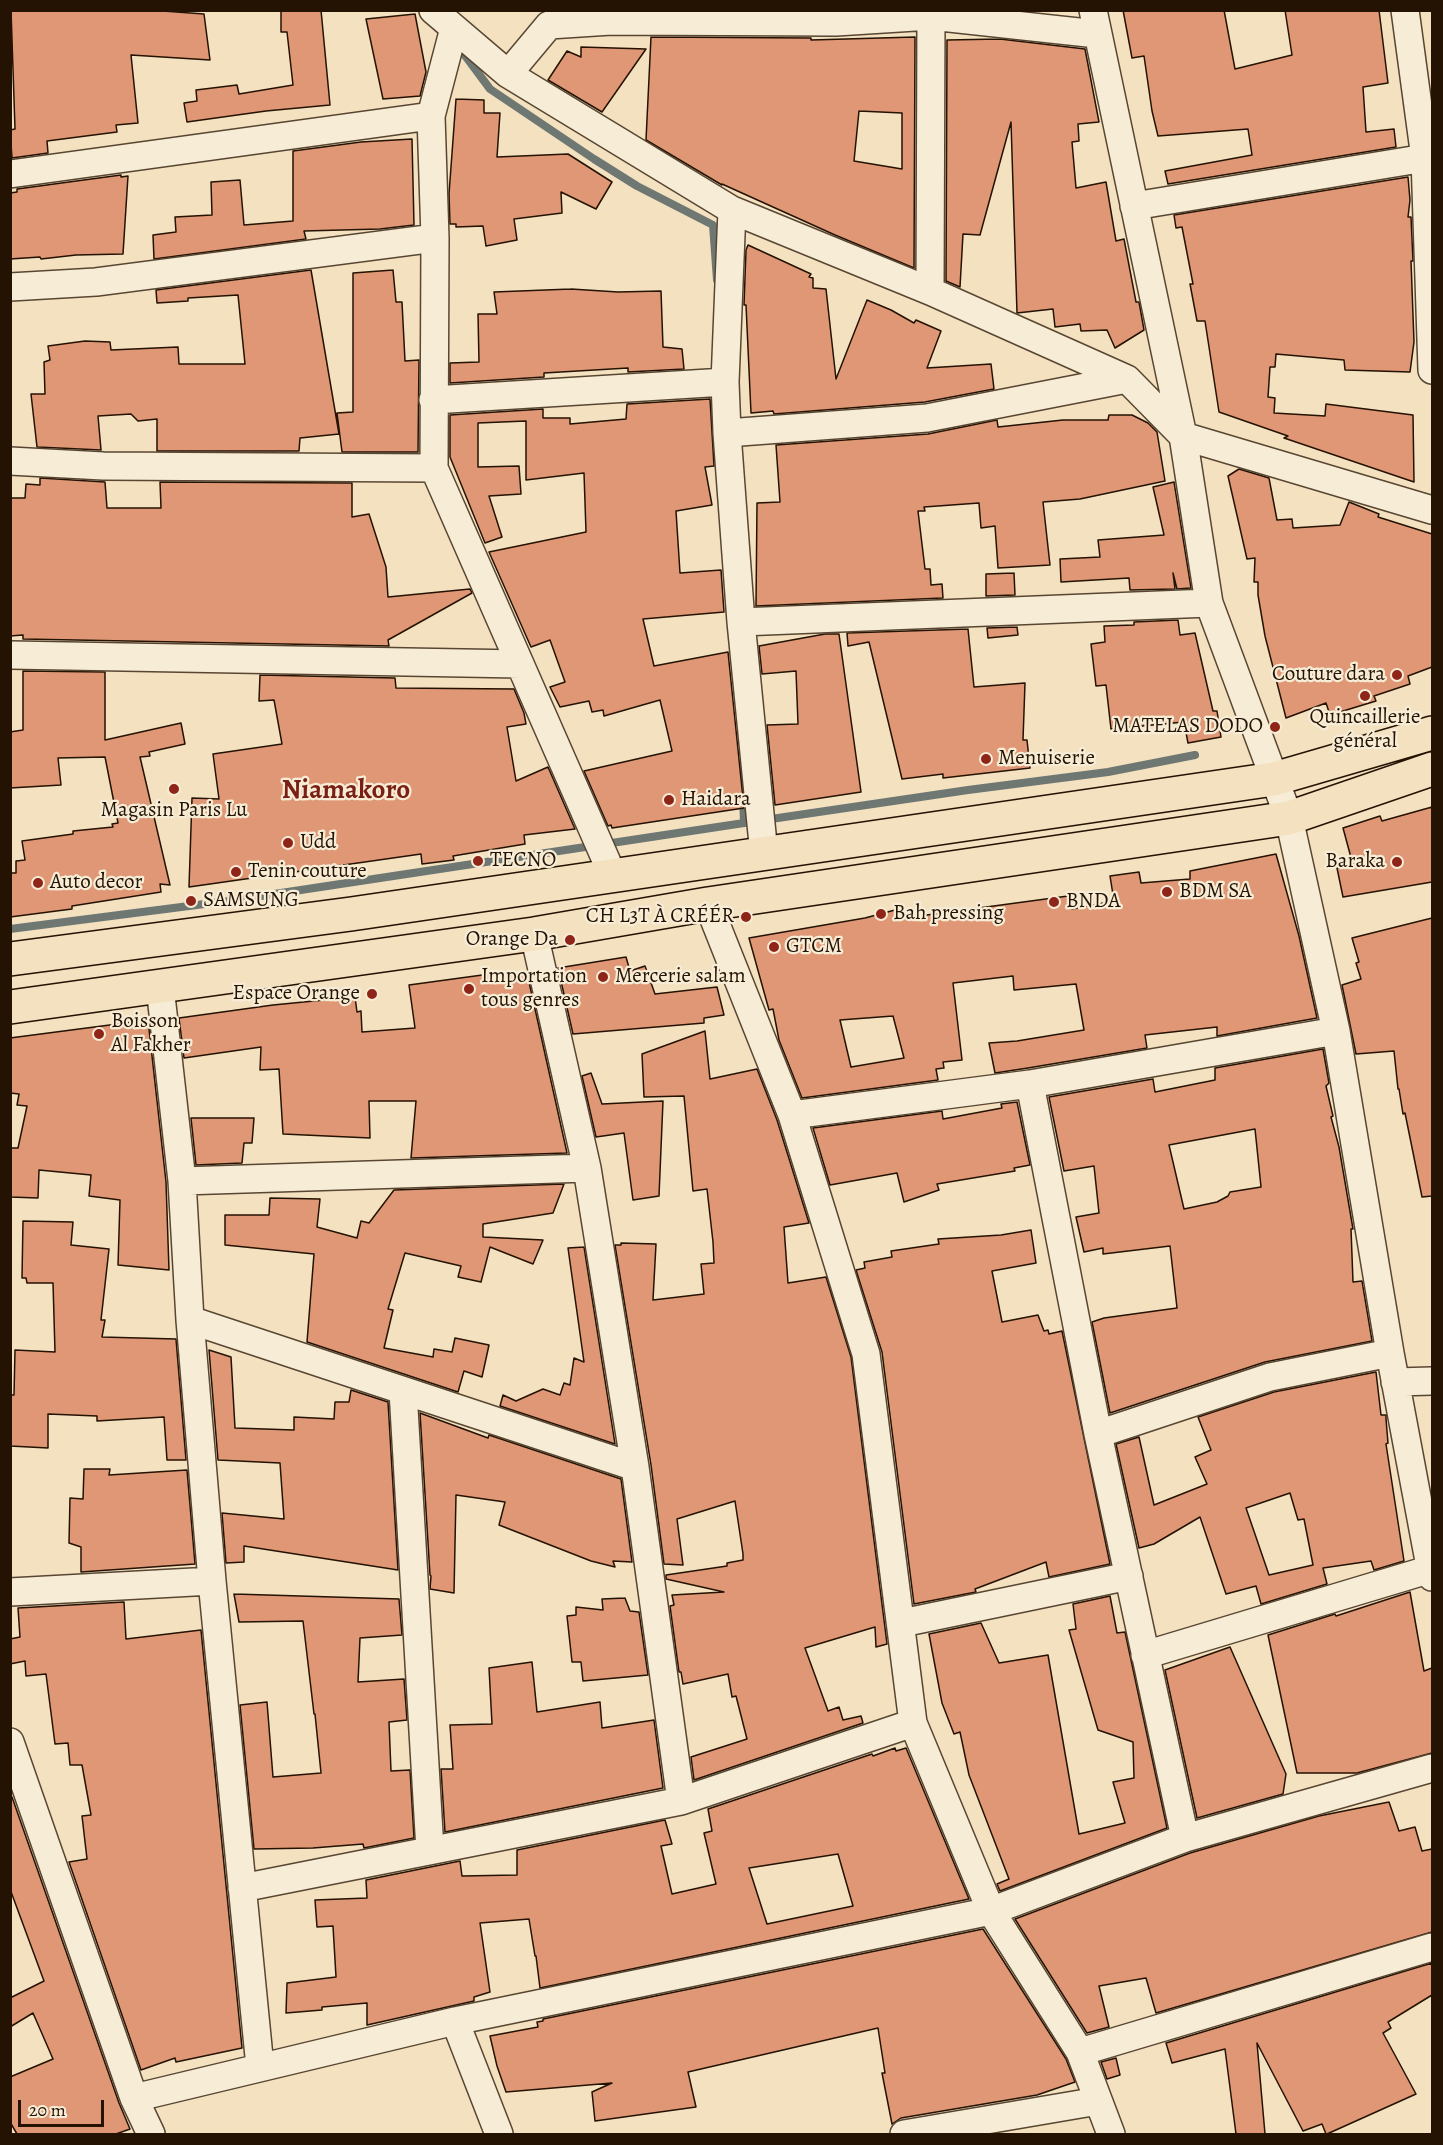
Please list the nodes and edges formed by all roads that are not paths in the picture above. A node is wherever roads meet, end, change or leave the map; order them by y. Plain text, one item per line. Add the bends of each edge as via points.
1 (433, 10) edge
2 (1405, 10) edge
3 (611, 16) edge
4 (836, 16) edge
5 (931, 16) junction
6 (1095, 22) edge
7 (454, 28) junction
8 (508, 74) junction
9 (431, 116) junction
10 (1425, 158) junction
11 (10, 174) edge
12 (1134, 206) junction
13 (732, 210) junction
14 (435, 238) junction
15 (10, 287) edge
16 (930, 291) junction
17 (1432, 370) edge
18 (1127, 379) junction
19 (725, 382) junction
20 (433, 400) junction
21 (727, 433) junction
22 (1183, 436) junction
23 (10, 461) edge
24 (434, 468) junction
25 (1432, 510) edge
26 (1209, 603) junction
27 (741, 622) junction
28 (10, 655) edge
29 (520, 664) junction
30 (1432, 733) edge
31 (1432, 769) edge
32 (1274, 779) junction
33 (1289, 818) junction
34 (764, 854) junction
35 (613, 876) junction
36 (708, 904) junction
37 (534, 934) junction
38 (10, 959) edge
39 (160, 987) junction
40 (10, 1007) edge
41 (1336, 1031) junction
42 (1030, 1084) junction
43 (792, 1115) junction
44 (587, 1168) junction
45 (182, 1181) junction
46 (190, 1320) junction
47 (1390, 1353) junction
48 (1432, 1381) edge
49 (1395, 1382) junction
50 (403, 1391) junction
51 (1098, 1434) junction
52 (635, 1467) junction
53 (1432, 1573) edge
54 (1129, 1576) junction
55 (212, 1581) junction
56 (10, 1592) edge
57 (902, 1623) junction
58 (1145, 1655) junction
59 (913, 1723) junction
60 (10, 1742) edge
61 (1432, 1768) edge
62 (681, 1801) junction
63 (1185, 1838) junction
64 (430, 1850) junction
65 (242, 1888) junction
66 (991, 1911) junction
67 (1432, 1947) edge
68 (455, 2021) junction
69 (1080, 2052) junction
70 (260, 2067) junction
71 (134, 2098) junction
72 (1098, 2101) junction
73 (151, 2134) edge
74 (499, 2134) edge
75 (904, 2134) edge
76 (1111, 2134) edge

1 - 7 street
2 - 10 street
3 - 4 street
3 - 8 street via 549,25
4 - 5 street
5 - 6 street
5 - 16 street
6 - 12 street
7 - 8 street
7 - 9 street
8 - 13 street
9 - 11 street
9 - 14 street
10 - 12 street
10 - 17 street
12 - 22 street
13 - 16 street
13 - 19 street
14 - 15 street via 96,282
14 - 20 street
16 - 18 street
18 - 21 street via 927,418
18 - 22 street
19 - 20 street
19 - 21 street
20 - 24 street
21 - 27 street
22 - 25 street
22 - 26 street
23 - 24 street via 103,466
24 - 29 street
26 - 27 street
26 - 32 street
27 - 34 street
28 - 29 street
29 - 35 street
30 - 32 main road
31 - 33 main road
32 - 33 street
32 - 34 main road
33 - 36 main road
33 - 41 street
34 - 35 main road
35 - 38 main road
36 - 37 main road
36 - 43 street
37 - 39 main road
37 - 44 street
39 - 40 main road
39 - 45 street
41 - 42 street
41 - 47 street
42 - 43 street
42 - 51 street
43 - 57 street via 866,1354
44 - 45 street
44 - 52 street
45 - 46 street
46 - 50 street
46 - 55 street
47 - 49 street
47 - 51 street via 1270,1377
48 - 49 street
49 - 53 street
50 - 52 street
50 - 64 street
51 - 54 street
52 - 62 street
53 - 58 street
54 - 57 street
54 - 58 street
55 - 56 street
55 - 65 street
57 - 59 street
58 - 63 street
59 - 62 street
59 - 66 street
60 - 71 street
61 - 63 street
62 - 64 street
63 - 66 street
64 - 65 street
65 - 70 street
66 - 68 street
66 - 69 street
67 - 69 street
68 - 70 street
68 - 74 street
69 - 72 street
70 - 71 street
71 - 73 street
72 - 75 street
72 - 76 street

